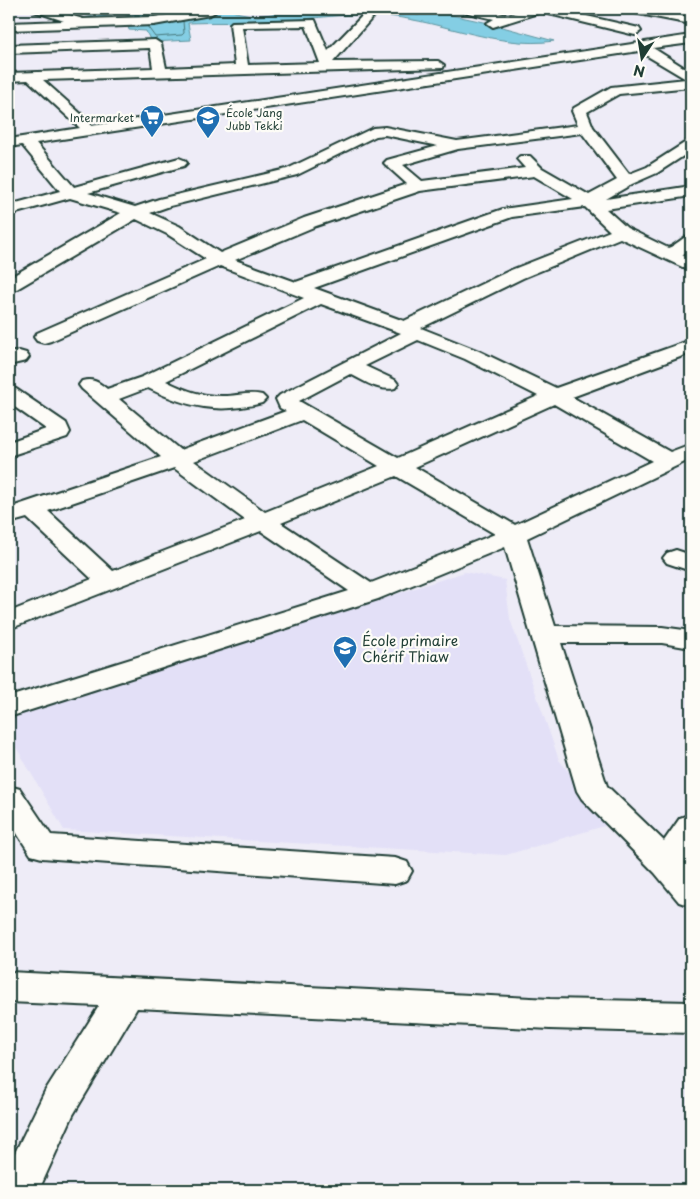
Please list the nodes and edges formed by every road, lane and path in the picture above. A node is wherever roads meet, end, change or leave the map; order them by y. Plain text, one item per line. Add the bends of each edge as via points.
1 (38, 9) edge
2 (214, 9) edge
3 (538, 9) edge
4 (543, 9) edge
5 (636, 9) edge
6 (459, 10) edge
7 (88, 11) dead end
8 (600, 12) dead end
9 (368, 16) dead end
10 (63, 17) junction
11 (508, 18) junction
12 (583, 18) junction
13 (691, 21) edge
14 (78, 23) junction
15 (493, 23) dead end
16 (9, 27) edge
17 (635, 31) dead end
18 (691, 35) edge
19 (691, 40) edge
20 (642, 47) junction
21 (9, 49) edge
22 (327, 64) junction
23 (242, 69) junction
24 (461, 69) junction
25 (160, 72) junction
26 (31, 76) junction
27 (9, 77) edge
28 (691, 82) edge
29 (651, 86) junction
30 (44, 89) junction
31 (26, 92) dead end
32 (666, 100) dead end
33 (95, 113) dead end
34 (56, 119) dead end
35 (80, 120) junction
36 (586, 128) junction
37 (9, 136) edge
38 (27, 140) junction
39 (504, 140) junction
40 (9, 143) edge
41 (457, 145) junction
42 (691, 145) edge
43 (345, 146) junction
44 (404, 158) junction
45 (179, 163) dead end
46 (537, 170) junction
47 (626, 181) junction
48 (418, 186) junction
49 (691, 191) edge
50 (70, 193) junction
51 (591, 204) junction
52 (9, 210) edge
53 (135, 212) junction
54 (622, 232) junction
55 (691, 240) edge
56 (667, 254) junction
57 (219, 260) junction
58 (691, 266) edge
59 (9, 286) edge
60 (297, 288) junction
61 (320, 297) junction
62 (411, 330) junction
63 (44, 337) dead end
64 (691, 346) edge
65 (349, 366) junction
66 (149, 381) junction
67 (388, 384) dead end
68 (9, 393) edge
69 (555, 396) junction
70 (255, 400) dead end
71 (302, 412) junction
72 (9, 449) edge
73 (681, 457) edge
74 (177, 459) junction
75 (397, 467) junction
76 (20, 512) edge
77 (263, 522) junction
78 (514, 535) junction
79 (110, 582) junction
80 (369, 594) junction
81 (9, 621) edge
82 (545, 634) junction
83 (691, 639) edge
84 (9, 708) edge
85 (9, 797) edge
86 (691, 826) edge
87 (667, 864) junction
88 (394, 871) dead end
89 (691, 893) edge
90 (9, 987) edge
91 (126, 994) junction
92 (691, 1018) edge
93 (18, 1190) edge

1 - 10 street
2 - 14 street via 154,21
3 - 11 street
4 - 12 street
5 - 13 street
6 - 11 street
7 - 10 street
8 - 12 street
9 - 22 street
10 - 14 street
11 - 15 street
12 - 17 street
14 - 16 street
18 - 24 street
19 - 20 street
20 - 28 street
20 - 38 street
21 - 25 street via 155,44
22 - 23 street
22 - 23 street via 311,22 236,24
22 - 24 street via 420,64
23 - 25 street
24 - 35 street
25 - 26 street
26 - 27 street
26 - 30 street
28 - 29 street
29 - 32 street
29 - 36 street via 616,90 580,110
30 - 31 street
30 - 35 street
33 - 35 street
34 - 35 street
35 - 37 street
36 - 39 street
36 - 47 street
38 - 40 street
38 - 50 street
39 - 41 street
39 - 46 street
41 - 43 street via 381,131 369,133
41 - 44 street
42 - 47 street via 652,170
43 - 44 street
43 - 53 street via 292,172
44 - 48 street via 392,164
45 - 50 street
46 - 48 street
46 - 51 street
47 - 51 street
48 - 57 street via 310,222
49 - 51 street
50 - 52 street
50 - 53 street
51 - 54 street
51 - 60 street via 509,212
53 - 57 street via 173,230
53 - 59 street
54 - 56 street
54 - 62 street via 517,274
55 - 56 street via 680,250
56 - 58 street
57 - 60 street
57 - 63 street
60 - 61 street
61 - 62 street
61 - 66 street
62 - 65 street
62 - 69 street via 472,355
64 - 69 street
65 - 67 street
65 - 71 street via 288,399
66 - 70 street via 197,401 216,404
66 - 74 street via 97,391
68 - 72 street via 58,428 59,432
69 - 73 street
69 - 75 street
71 - 74 street
71 - 75 street
73 - 78 street
74 - 76 street
74 - 77 street
75 - 77 street
75 - 78 street
76 - 79 street
77 - 79 street
77 - 80 street
78 - 80 street
78 - 82 street
79 - 81 street
80 - 84 street
82 - 83 street via 662,634
82 - 87 street via 593,791
85 - 88 street via 42,846
86 - 87 street
87 - 89 street
90 - 91 street
91 - 92 street
91 - 93 street via 59,1103

